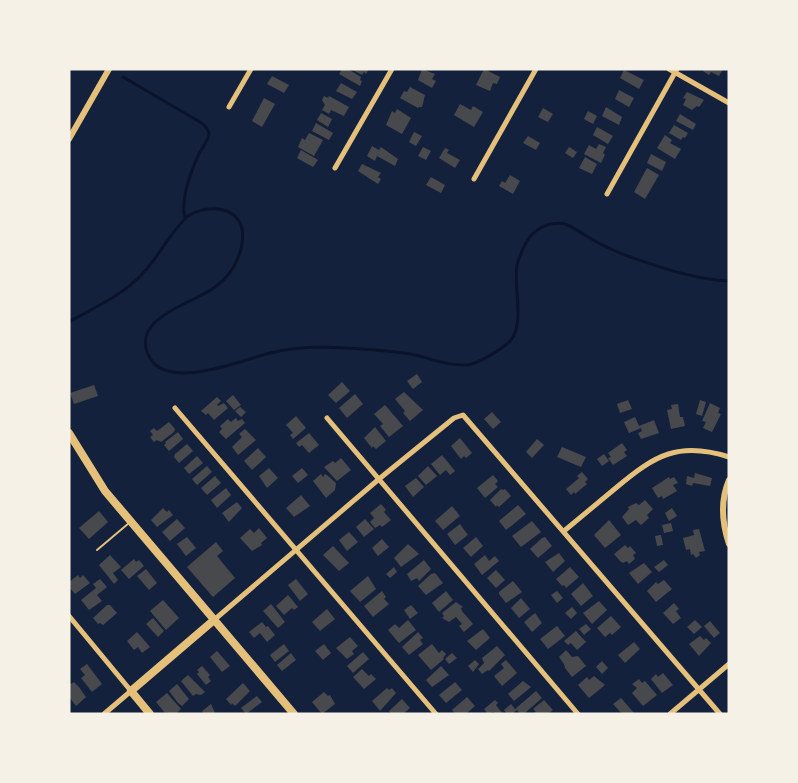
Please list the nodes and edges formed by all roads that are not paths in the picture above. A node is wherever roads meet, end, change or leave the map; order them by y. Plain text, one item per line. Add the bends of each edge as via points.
1 (109, 69) edge
2 (251, 69) edge
3 (392, 69) edge
4 (536, 69) edge
5 (674, 70) edge
6 (729, 103) edge
7 (229, 107) dead end
8 (69, 139) edge
9 (335, 168) dead end
10 (474, 179) dead end
11 (607, 194) dead end
12 (175, 408) dead end
13 (327, 418) dead end
14 (69, 434) edge
15 (729, 457) edge
16 (379, 479) junction
17 (729, 480) edge
18 (131, 522) junction
19 (564, 531) junction
20 (729, 544) edge
21 (297, 549) junction
22 (98, 550) dead end
23 (69, 616) edge
24 (214, 620) junction
25 (729, 663) edge
26 (699, 689) junction
27 (131, 691) junction
28 (104, 714) edge
29 (150, 714) edge
30 (294, 714) edge
31 (436, 714) edge
32 (578, 714) edge
33 (670, 714) edge
34 (720, 714) edge

1 - 8 street
2 - 7 street
3 - 9 street
4 - 10 street
5 - 6 street
5 - 11 street
12 - 21 street
13 - 16 street
14 - 18 main road via 105,491
15 - 19 street via 697,449 660,456 641,466
16 - 19 street via 458,415 463,415
16 - 21 street
16 - 32 street
17 - 20 street via 723,512
18 - 22 lane
18 - 24 main road
19 - 26 street
21 - 24 street
21 - 31 street
23 - 27 street
24 - 27 main road
24 - 30 main road
25 - 26 street
26 - 33 street
26 - 34 street
27 - 28 street
27 - 29 main road

